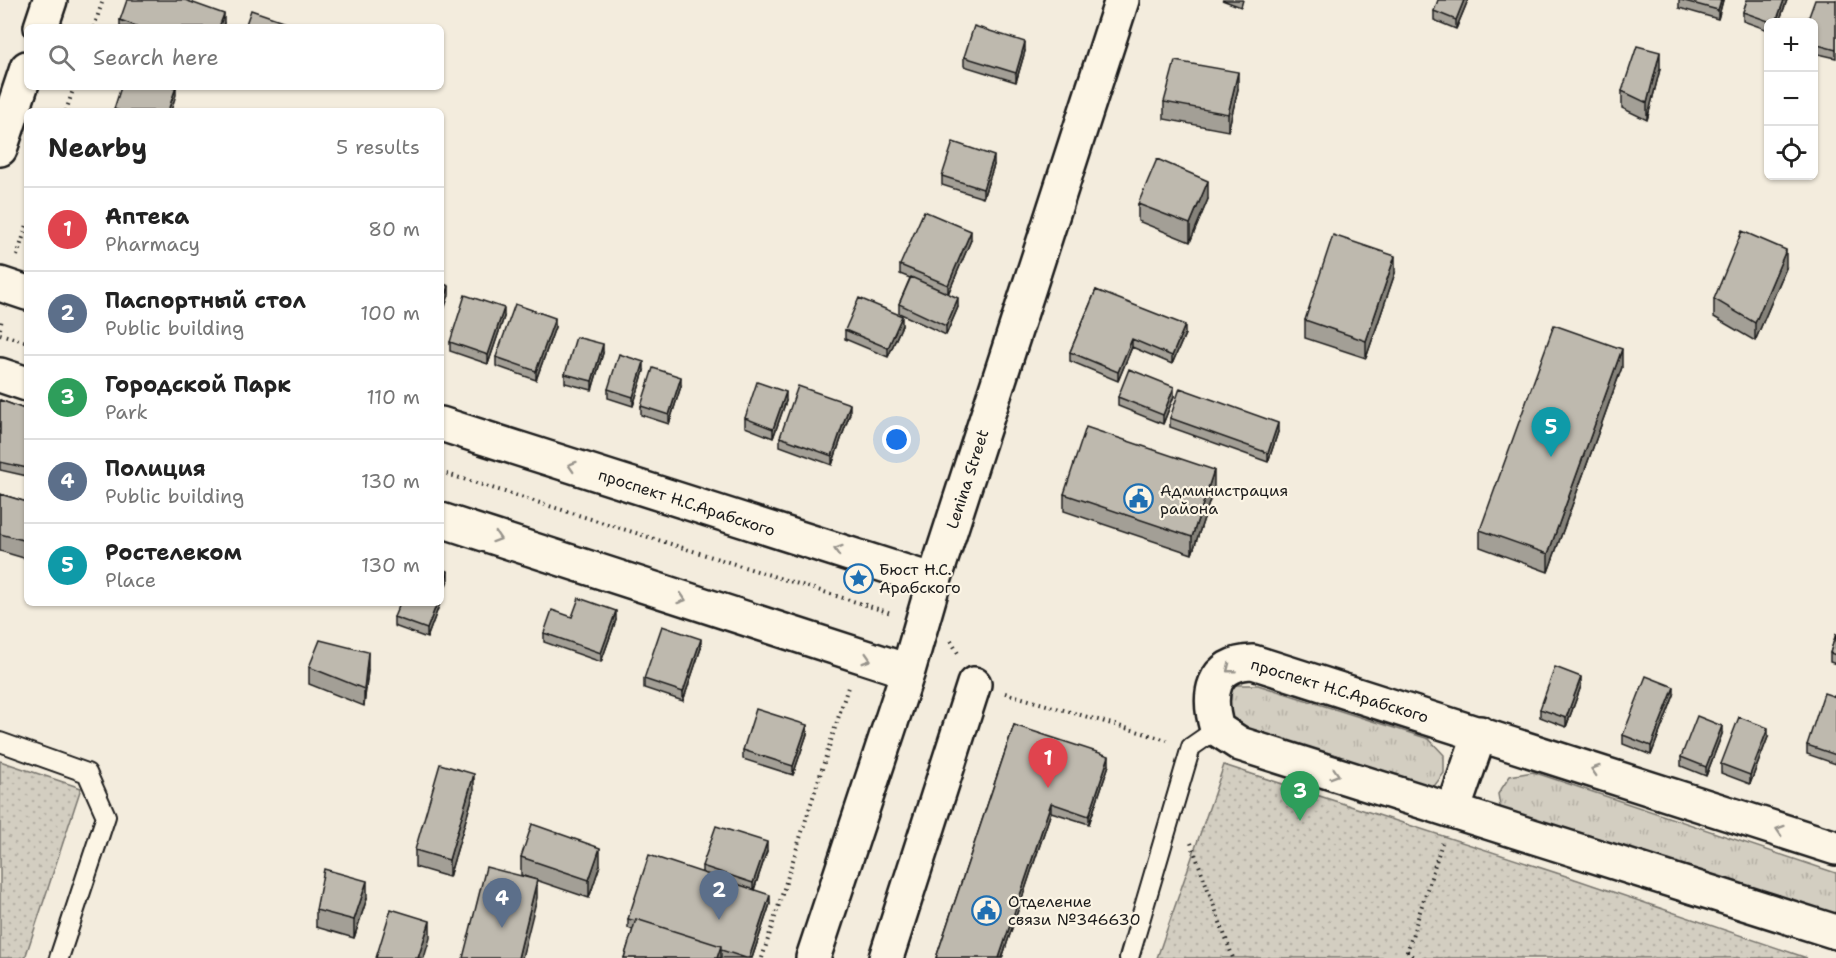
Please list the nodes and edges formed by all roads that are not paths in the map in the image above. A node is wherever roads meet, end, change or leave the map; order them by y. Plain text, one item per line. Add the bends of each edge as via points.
1 (50, 0) edge
2 (1122, 0) edge
3 (42, 24) edge
4 (24, 77) edge
5 (0, 150) edge
6 (0, 284) edge
7 (24, 292) edge
8 (0, 375) edge
9 (24, 383) edge
10 (444, 425) edge
11 (444, 521) edge
12 (934, 580) junction
13 (908, 671) junction
14 (974, 684) road end
15 (1480, 733) junction
16 (1204, 738) junction
17 (0, 742) edge
18 (1453, 811) junction
19 (1836, 848) edge
20 (1836, 932) edge
21 (59, 958) edge
22 (813, 958) edge
23 (886, 958) edge
24 (1129, 958) edge

1 - 3 street
2 - 12 street, Lenina Street
4 - 5 street
6 - 7 street
8 - 9 street
12 -> 10 street, проспект Н.С.Арабского
11 -> 13 street
12 - 13 street, Lenina Street
13 - 22 street, Lenina Street
14 - 23 street
15 -> 16 street, проспект Н.С.Арабского via 1253,662 1238,662 1212,689
15 - 18 street
19 -> 15 street, проспект Н.С.Арабского
16 -> 18 street via 1240,744
16 - 24 lane via 1170,817
17 - 21 lane via 87,773 106,816
18 - 20 street

